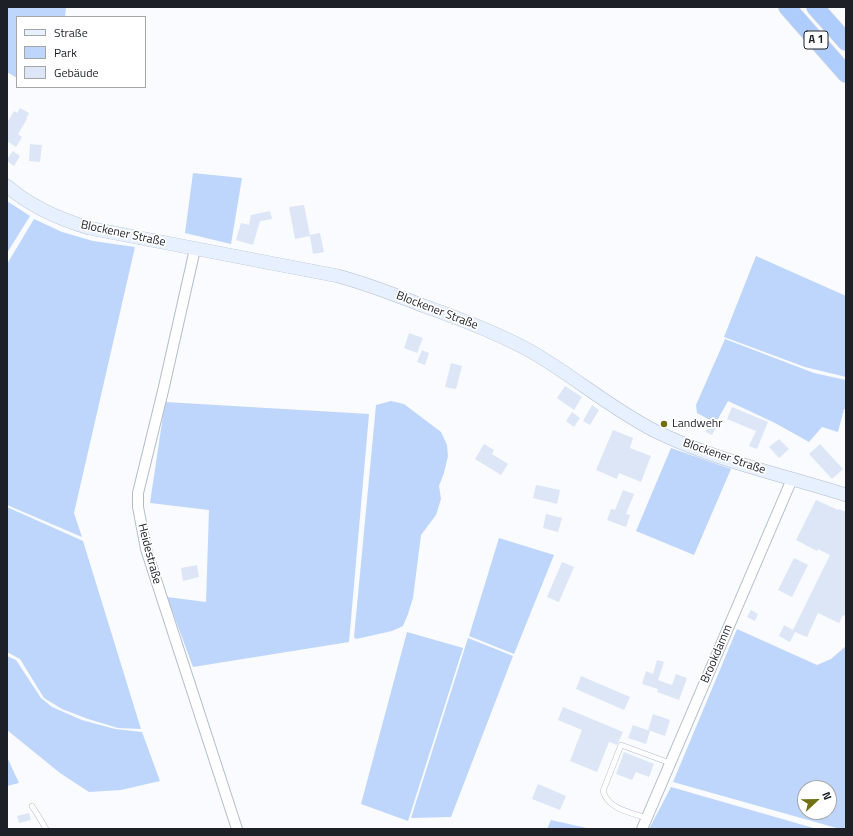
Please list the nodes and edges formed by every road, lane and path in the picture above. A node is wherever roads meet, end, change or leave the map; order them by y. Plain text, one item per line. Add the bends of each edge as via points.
1 (787, 7) edge
2 (815, 7) edge
3 (846, 42) edge
4 (846, 74) edge
5 (7, 186) edge
6 (196, 249) junction
7 (792, 479) junction
8 (846, 495) edge
9 (670, 763) junction
10 (32, 806) dead end
11 (647, 818) junction
12 (46, 829) edge
13 (237, 829) edge
14 (642, 829) edge

1 - 4 highway, A 1
2 - 3 highway, A 1
5 - 6 street, Blockener Straße via 29,203 72,223
6 - 7 street, Blockener Straße via 338,276 438,310 532,352 617,409 663,434 710,454
6 - 13 street, Heidestraße via 138,493 138,507 146,549
7 - 8 street, Blockener Straße
7 - 9 street, Brookdamm
9 - 11 street, Brookdamm
9 - 11 lane via 621,745 603,792 604,796 617,807
10 - 12 lane
11 - 14 street, Brookdamm

